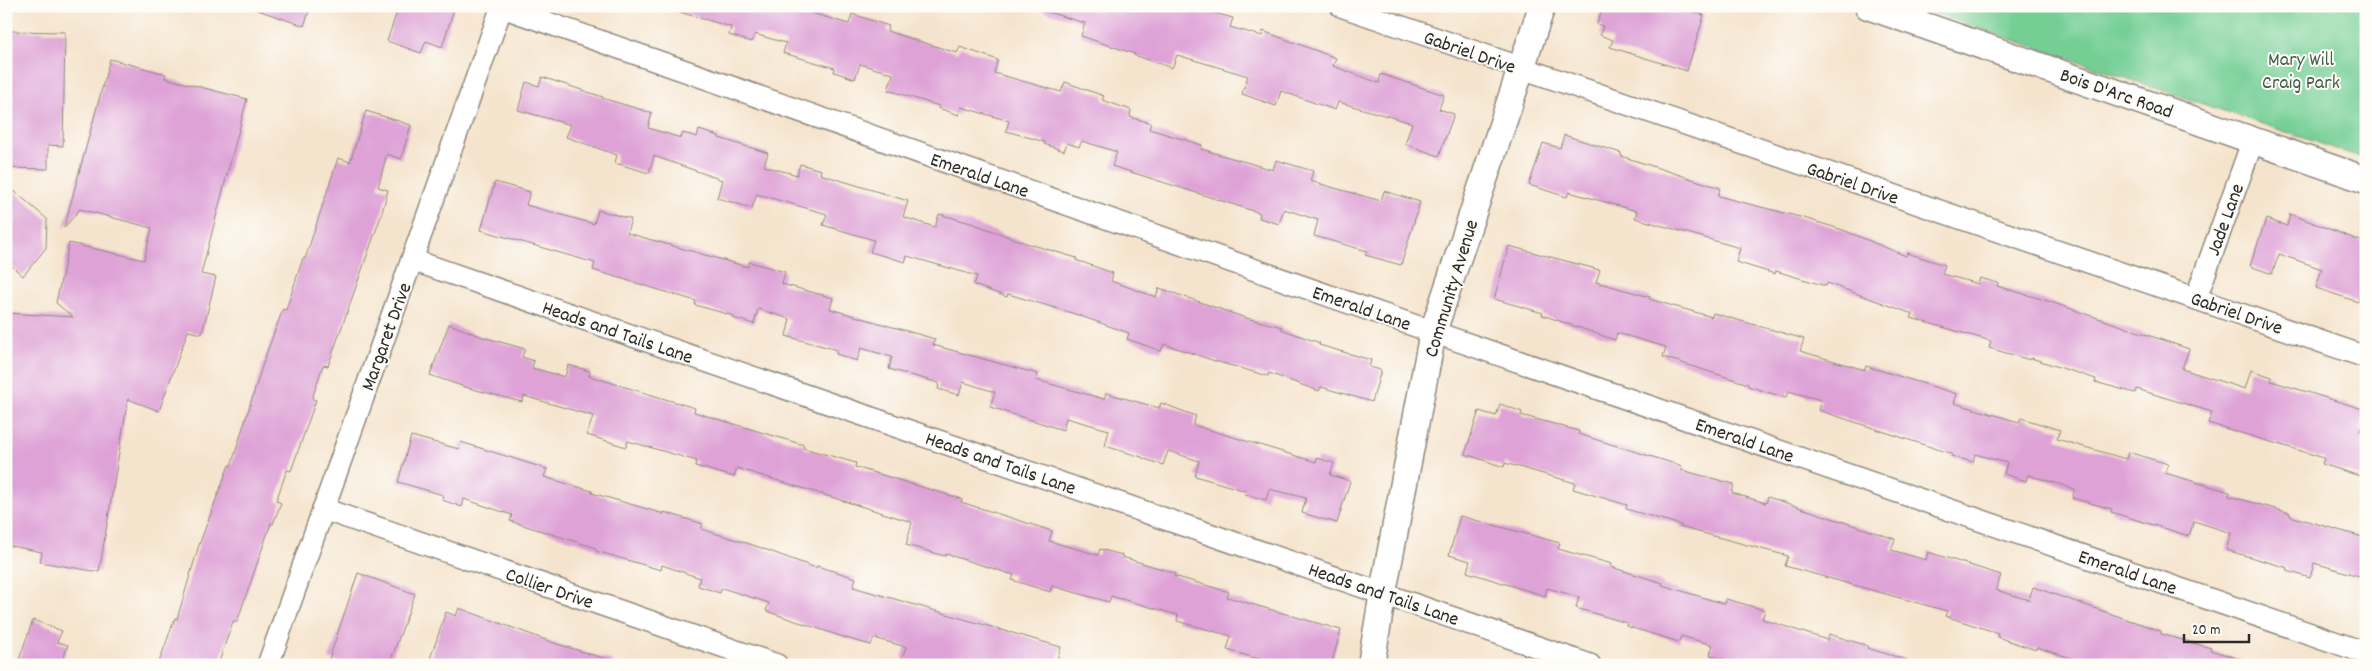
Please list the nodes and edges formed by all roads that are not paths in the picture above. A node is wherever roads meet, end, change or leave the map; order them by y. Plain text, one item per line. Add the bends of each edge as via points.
1 (1341, 6) edge
2 (1542, 6) edge
3 (1868, 6) edge
4 (502, 7) edge
5 (1522, 69) junction
6 (2253, 140) junction
7 (2366, 180) edge
8 (412, 260) junction
9 (2196, 298) junction
10 (1433, 332) junction
11 (2366, 357) edge
12 (323, 509) junction
13 (1383, 592) junction
14 (2366, 653) edge
15 (268, 665) edge
16 (777, 665) edge
17 (1371, 665) edge
18 (1590, 665) edge

1 - 5 street, Gabriel Drive
2 - 5 street, Community Avenue
3 - 6 street, Bois D'Arc Road
4 - 8 street, Margaret Drive
4 - 10 street, Emerald Lane
5 - 9 street, Gabriel Drive
5 - 10 street, Community Avenue
6 - 7 street, Bois D'Arc Road
6 - 9 street, Jade Lane
8 - 12 street, Margaret Drive
8 - 13 street, Heads and Tails Lane
9 - 11 street, Gabriel Drive
10 - 13 street, Community Avenue
10 - 14 street, Emerald Lane
12 - 15 street, Margaret Drive
12 - 16 street, Collier Drive
13 - 17 street, Community Avenue
13 - 18 street, Heads and Tails Lane

